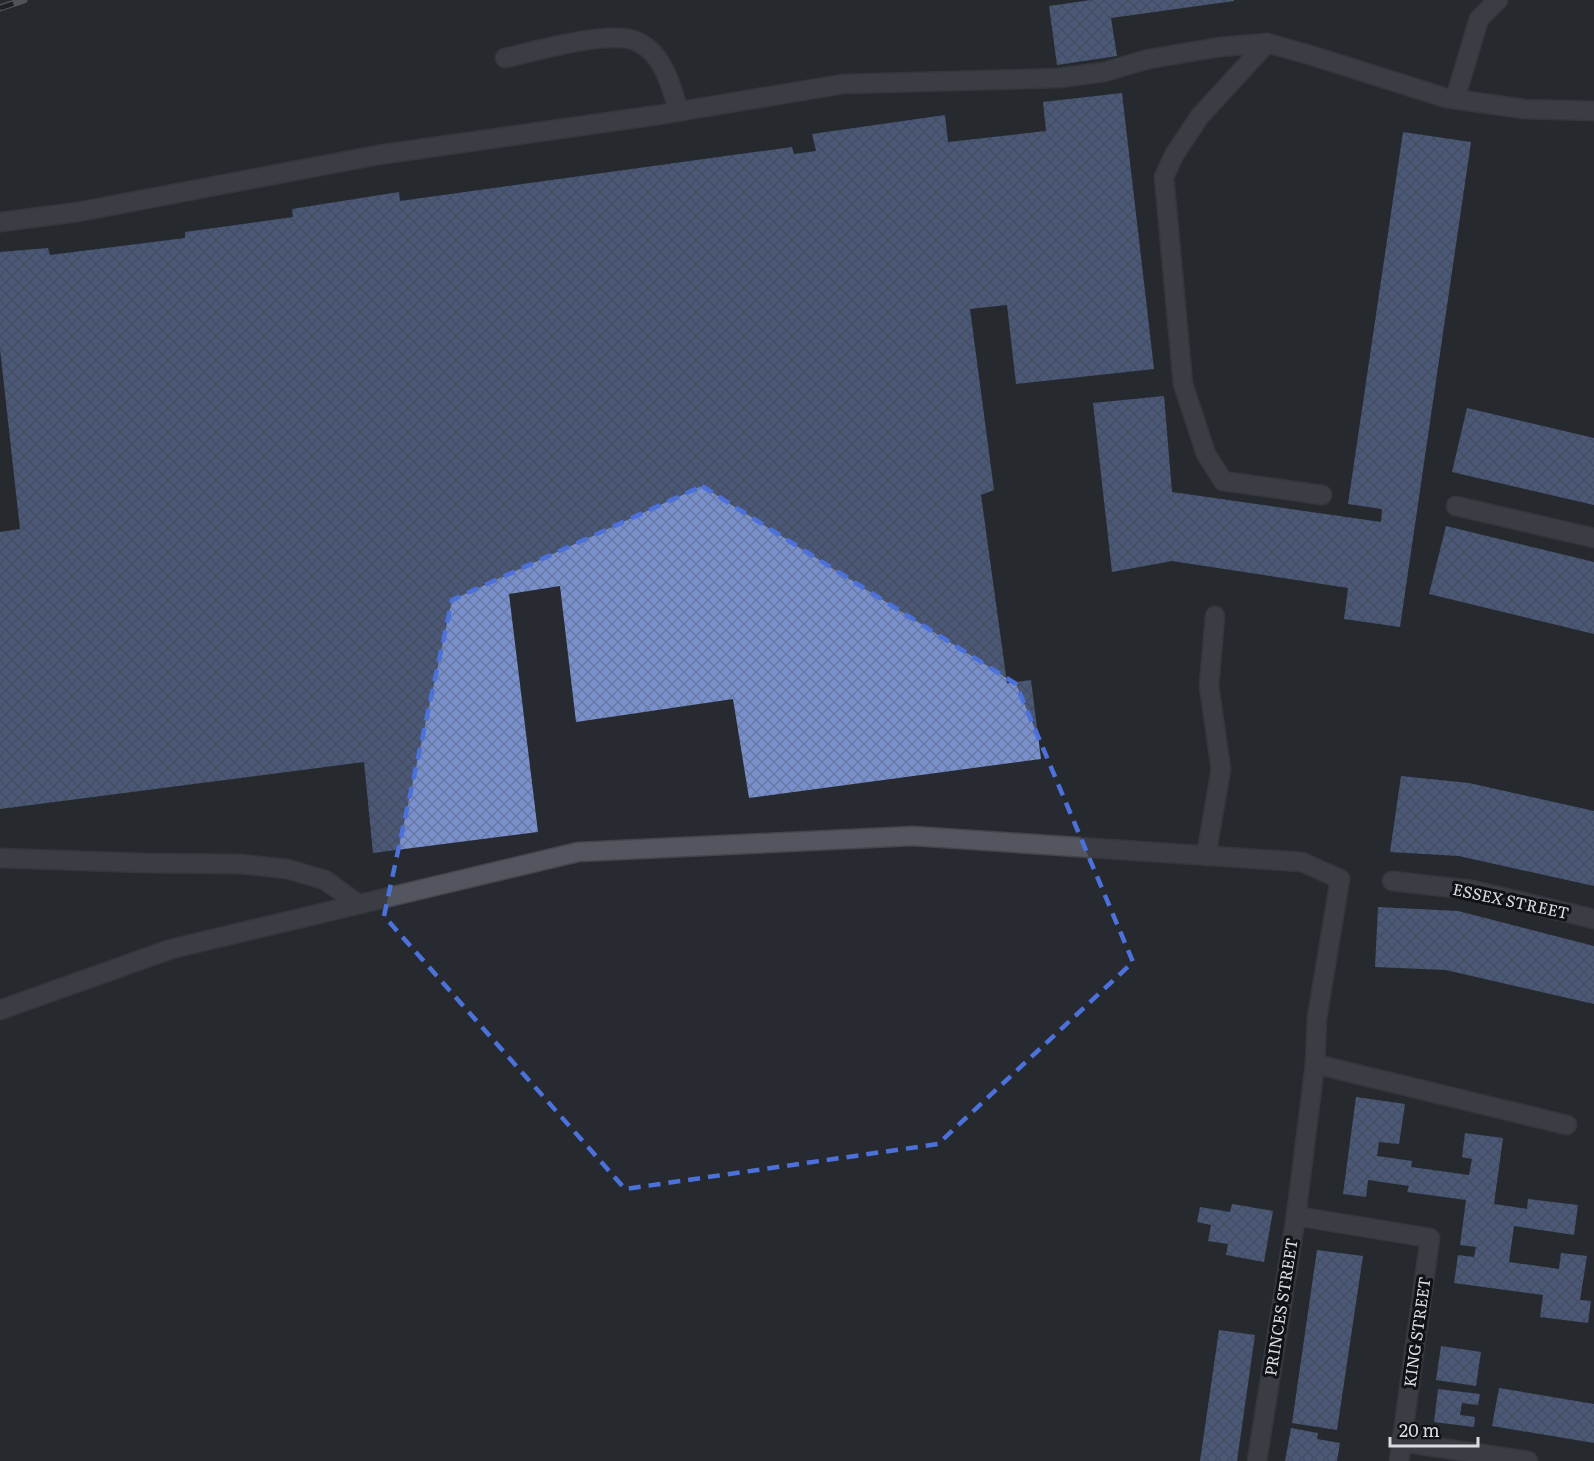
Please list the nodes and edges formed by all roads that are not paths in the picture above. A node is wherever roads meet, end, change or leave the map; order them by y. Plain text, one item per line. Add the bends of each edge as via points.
1 (1498, 0) edge
2 (1267, 43) junction
3 (506, 58) dead end
4 (1455, 99) junction
5 (1594, 111) edge
6 (680, 112) junction
7 (0, 222) edge
8 (1322, 495) dead end
9 (1456, 506) dead end
10 (1594, 538) edge
11 (1215, 616) dead end
12 (1206, 856) junction
13 (0, 858) edge
14 (1392, 881) dead end
15 (358, 904) junction
16 (1594, 919) edge
17 (0, 1010) edge
18 (1315, 1064) junction
19 (1567, 1125) dead end
20 (1296, 1216) junction
21 (1430, 1238) joint
22 (1402, 1442) junction
23 (1257, 1461) edge
24 (1399, 1461) edge
25 (1528, 1461) edge

1 - 4 street via 1479,18
2 - 4 street
2 - 6 street via 1220,47 1059,78 843,84
2 - 8 street via 1200,116 1164,177 1183,384 1206,454 1223,481
3 - 6 street via 609,38 630,39 643,45 661,64
4 - 5 street via 1524,109
6 - 7 street via 378,155 78,212
9 - 10 street
11 - 12 street via 1209,686 1221,769
12 - 15 street via 913,836 578,852
12 - 18 street via 1302,862 1340,879 1317,1018
13 - 15 street via 240,864 286,869 325,879
14 - 16 street, ESSEX STREET via 1472,890
15 - 17 street via 171,949
18 - 19 street
18 - 20 street
20 - 21 street, PRINCES STREET
20 - 23 street, PRINCES STREET
21 - 22 street, KING STREET
22 - 24 street, KING STREET
22 - 25 street

